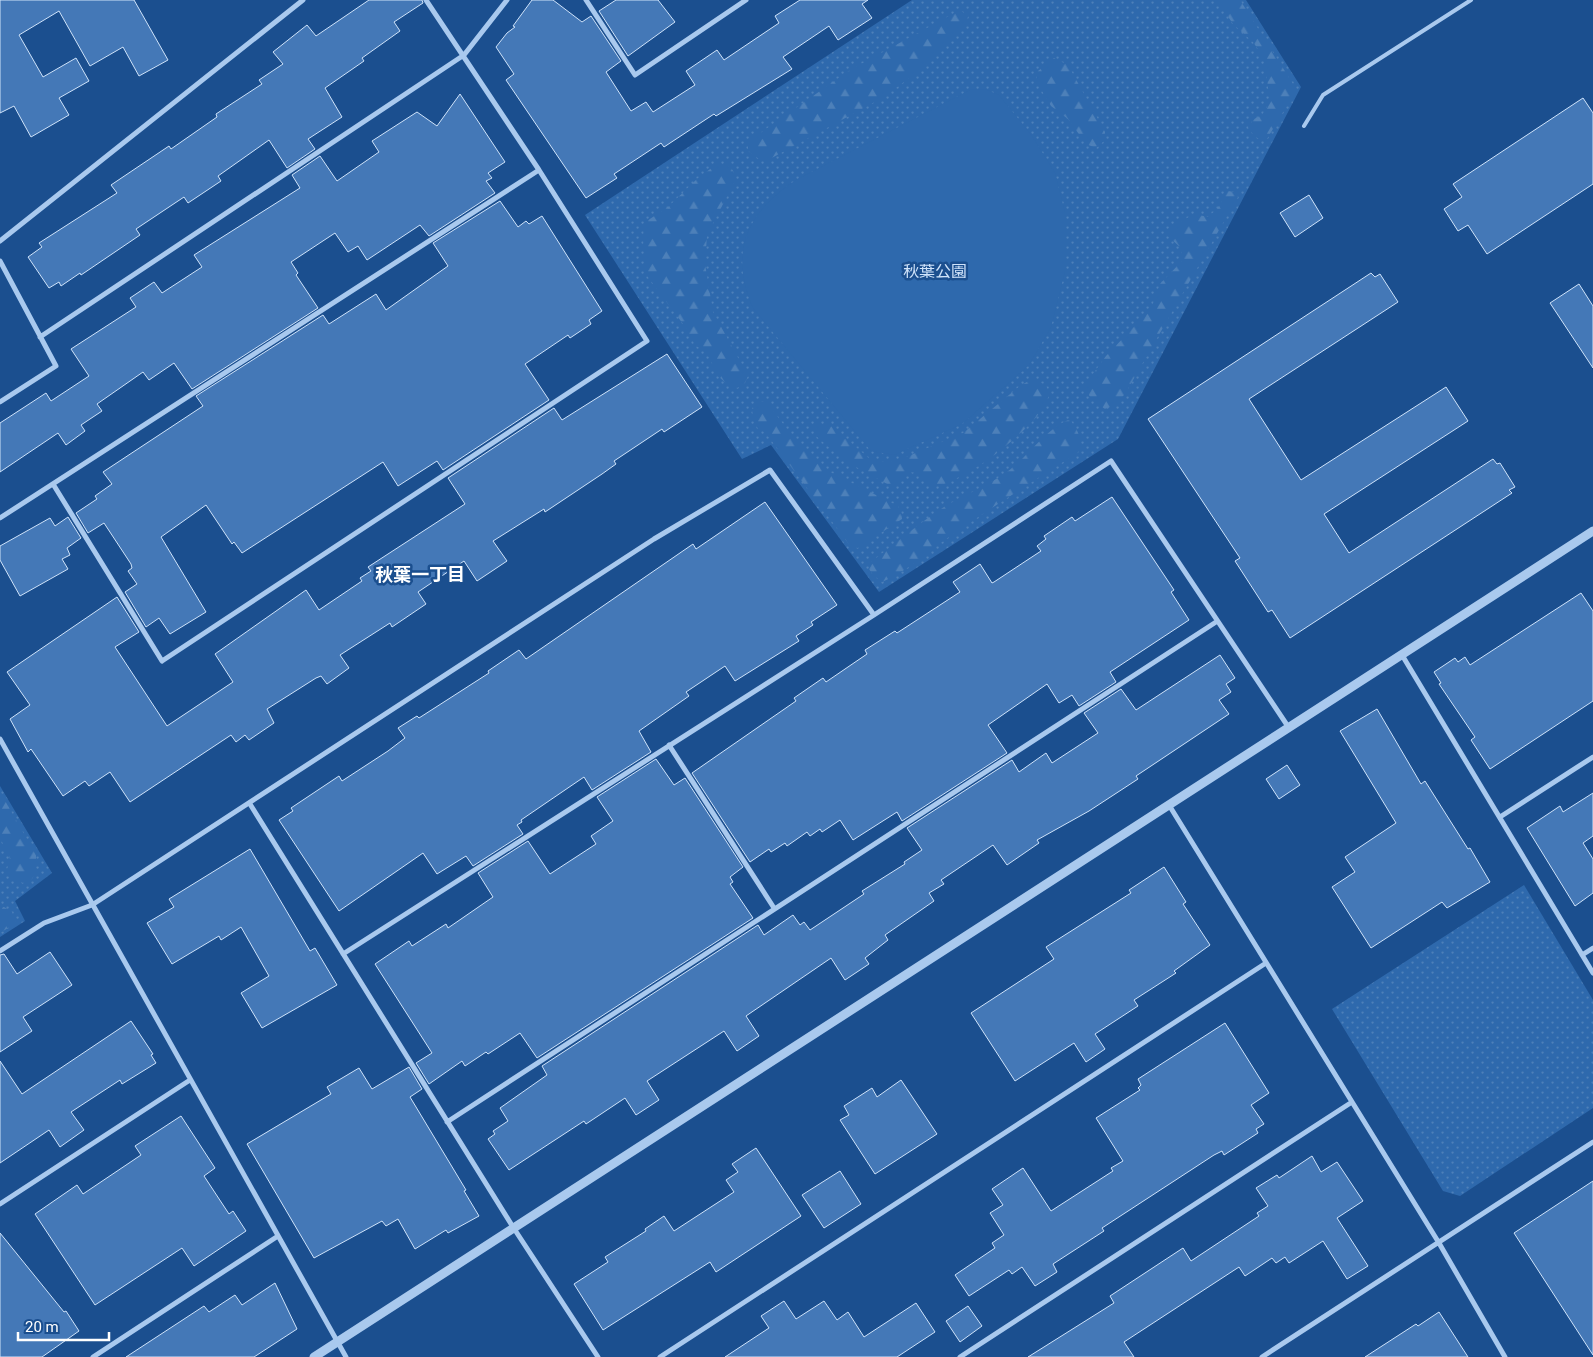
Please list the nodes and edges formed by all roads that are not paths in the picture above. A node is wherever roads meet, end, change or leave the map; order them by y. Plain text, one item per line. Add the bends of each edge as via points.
1 (303, 0) edge
2 (426, 0) edge
3 (507, 0) edge
4 (586, 0) edge
5 (746, 0) edge
6 (1470, 0) edge
7 (464, 55) junction
8 (1304, 126) dead end
9 (539, 170) junction
10 (0, 241) edge
11 (0, 261) edge
12 (40, 336) junction
13 (0, 402) edge
14 (53, 484) junction
15 (0, 518) edge
16 (1593, 531) edge
17 (874, 615) junction
18 (1216, 622) junction
19 (1402, 655) junction
20 (1289, 728) junction
21 (1, 742) edge
22 (670, 745) junction
23 (1593, 757) edge
24 (250, 804) junction
25 (1169, 805) junction
26 (1500, 817) junction
27 (92, 905) junction
28 (774, 908) junction
29 (1593, 948) edge
30 (0, 952) edge
31 (343, 954) junction
32 (1582, 955) junction
33 (1266, 963) junction
34 (1593, 972) edge
35 (190, 1080) junction
36 (1352, 1102) junction
37 (448, 1122) junction
38 (1593, 1142) edge
39 (0, 1204) edge
40 (513, 1227) junction
41 (278, 1236) junction
42 (1439, 1243) junction
43 (338, 1342) junction
44 (93, 1357) edge
45 (314, 1357) edge
46 (346, 1357) edge
47 (598, 1357) edge
48 (660, 1357) edge
49 (960, 1357) edge
50 (1262, 1357) edge
51 (1505, 1357) edge

1 - 10 street
2 - 7 street
3 - 7 street
4 - 5 street via 636,75
6 - 8 lane via 1323,95
7 - 9 street
7 - 12 street
9 - 14 street
9 - 14 street via 647,341 162,661
11 - 12 street
12 - 13 street via 56,366
14 - 15 street
16 - 19 street
17 - 18 street via 1111,461
17 - 22 street
17 - 24 street via 770,470 654,539
18 - 20 street
18 - 28 street
19 - 20 street
19 - 26 street
20 - 25 street
21 - 27 street
22 - 28 street
22 - 31 street
23 - 26 street
24 - 27 street
24 - 31 street
25 - 33 street
25 - 40 street
26 - 32 street
27 - 30 street via 44,923
27 - 35 street
28 - 37 street
29 - 32 street
31 - 37 street
32 - 34 street
33 - 36 street
33 - 48 street
35 - 39 street
35 - 41 street
36 - 42 street
36 - 49 street
37 - 40 street
38 - 42 street
40 - 43 street
40 - 47 street
41 - 43 street
41 - 44 street
42 - 50 street
42 - 51 street
43 - 45 street
43 - 46 street

